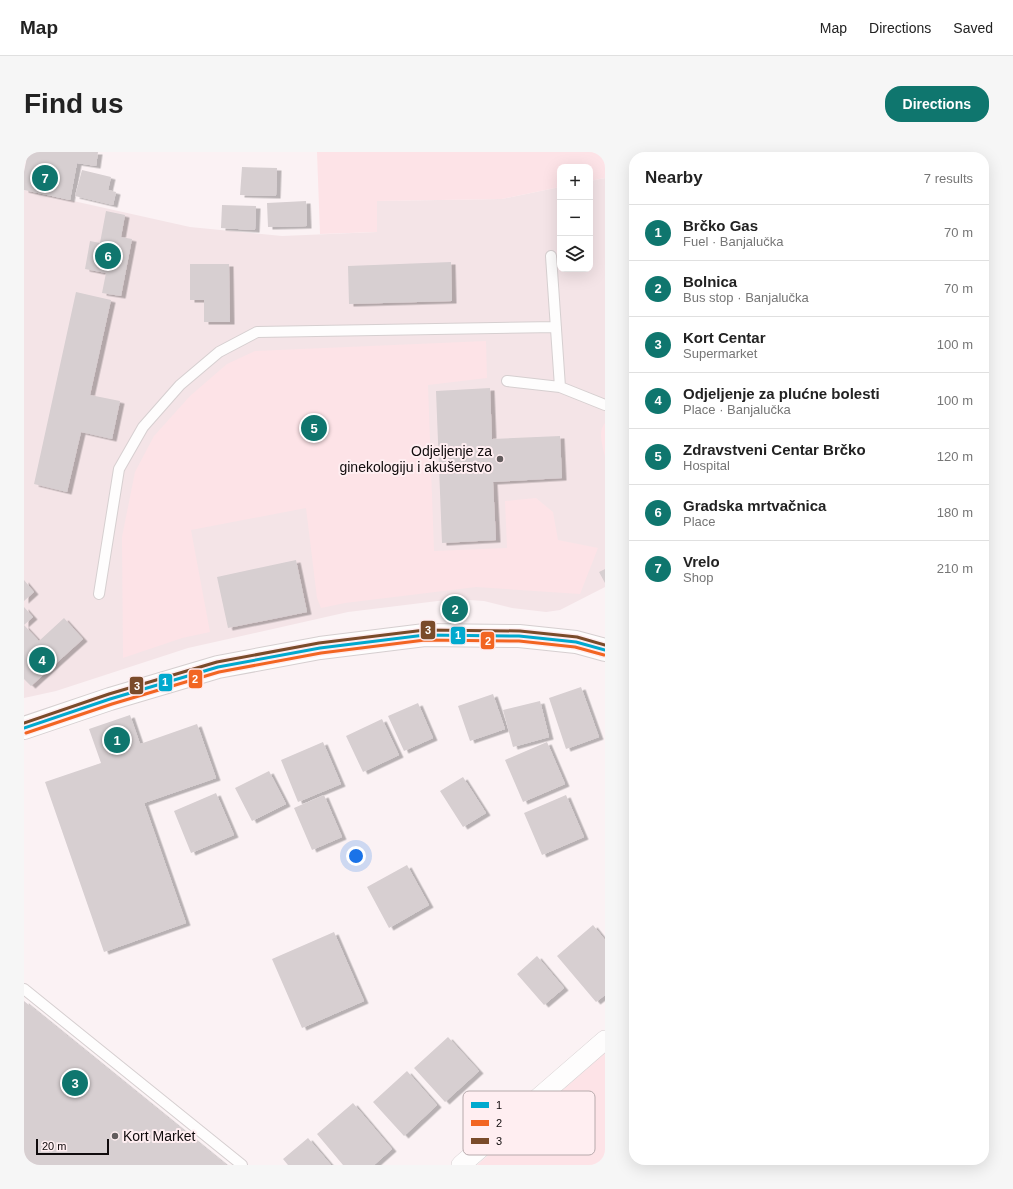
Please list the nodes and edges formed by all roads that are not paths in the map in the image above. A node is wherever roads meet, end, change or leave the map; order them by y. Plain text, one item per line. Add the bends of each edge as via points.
1 (551, 256) dead end
2 (556, 327) junction
3 (507, 382) dead end
4 (560, 387) junction
5 (605, 405) edge
6 (99, 594) dead end
7 (605, 650) edge
8 (24, 728) edge
9 (24, 989) edge
10 (605, 1040) edge
11 (546, 1091) edge
12 (473, 1155) edge
13 (242, 1165) edge
14 (461, 1165) edge

1 - 2 lane
2 - 4 lane
2 - 6 lane via 258,332 219,352 180,385 143,427 119,469
3 - 4 lane
4 - 5 lane
7 - 8 main road via 576,642 519,636 425,635 320,648 218,667
9 - 13 lane
10 - 11 street
12 - 14 street

